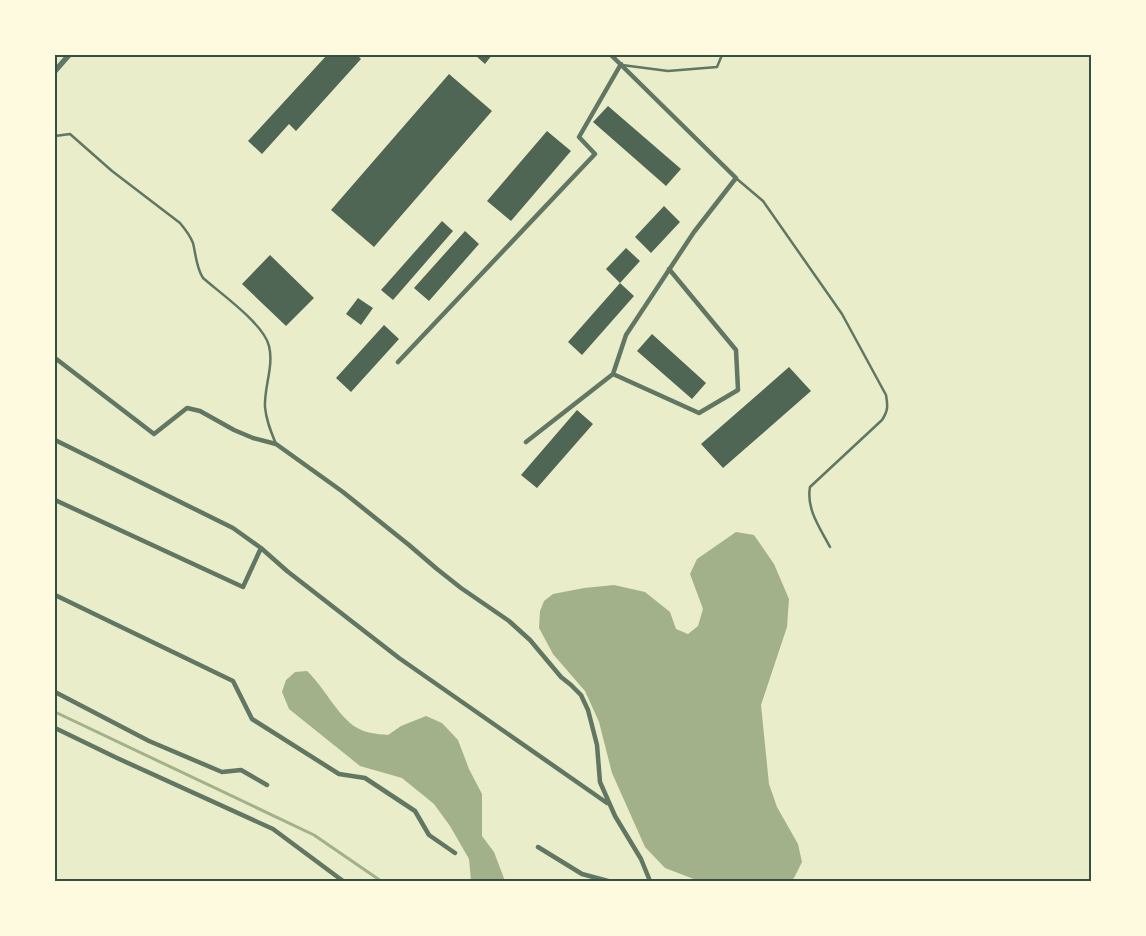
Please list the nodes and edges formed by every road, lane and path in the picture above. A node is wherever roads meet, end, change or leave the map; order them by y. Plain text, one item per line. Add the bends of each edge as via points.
1 (69, 55) edge
2 (611, 55) edge
3 (722, 55) edge
4 (621, 64) junction
5 (55, 71) edge
6 (55, 136) edge
7 (736, 178) junction
8 (669, 268) junction
9 (55, 358) edge
10 (398, 362) dead end
11 (613, 374) junction
12 (55, 440) edge
13 (526, 442) dead end
14 (276, 444) junction
15 (55, 500) edge
16 (830, 546) dead end
17 (261, 548) junction
18 (55, 595) edge
19 (55, 692) edge
20 (55, 728) edge
21 (267, 785) dead end
22 (609, 804) junction
23 (538, 847) dead end
24 (455, 853) dead end
25 (343, 881) edge
26 (608, 881) edge
27 (650, 881) edge

1 - 5 street
2 - 4 street
3 - 4 lane via 717,66 668,71
4 - 7 street
4 - 10 street via 579,137 595,154
6 - 14 lane via 70,134 180,223 193,244 198,271 203,278 261,331 269,344 271,356 265,406
7 - 8 street
7 - 16 lane via 763,202 842,314 886,395 888,406 882,420 810,487 810,506
8 - 11 street via 626,335
8 - 11 street via 736,350 738,390 699,413
9 - 14 street via 154,434 187,408 200,411 253,438
11 - 13 street
12 - 17 street via 233,528
14 - 22 street via 344,492 460,588 509,621 530,640 560,677 572,685 588,710 597,746 600,782
15 - 17 street via 243,587
17 - 22 street via 287,572 399,658
18 - 24 street via 232,681 252,719 339,774 365,778 415,811 429,835
19 - 21 street via 149,741 222,772 241,770
20 - 25 street via 273,829
22 - 27 street
23 - 26 street via 582,874

